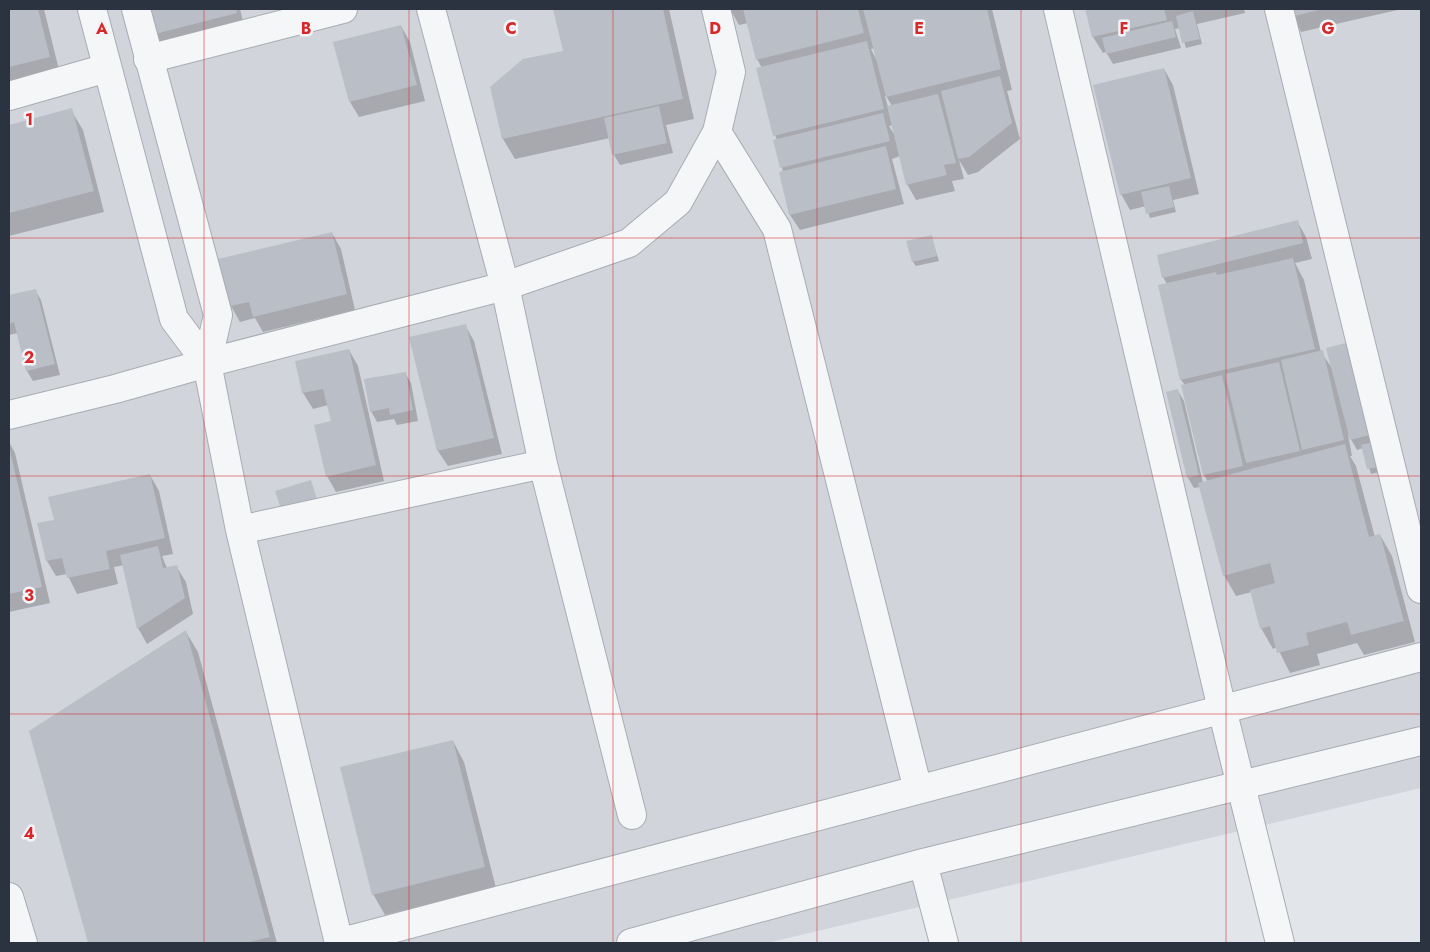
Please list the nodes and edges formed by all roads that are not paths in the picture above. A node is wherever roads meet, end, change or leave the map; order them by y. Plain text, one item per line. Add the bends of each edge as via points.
1 (92, 9) edge
2 (136, 9) edge
3 (343, 9) edge
4 (431, 9) edge
5 (716, 9) edge
6 (1058, 9) edge
7 (1279, 9) edge
8 (148, 59) junction
9 (107, 68) junction
10 (9, 96) edge
11 (717, 132) junction
12 (505, 286) junction
13 (207, 363) junction
14 (9, 415) edge
15 (543, 464) junction
16 (240, 530) junction
17 (1421, 589) edge
18 (1421, 657) edge
19 (1222, 709) junction
20 (1421, 741) edge
21 (1241, 785) junction
22 (918, 790) junction
23 (632, 815) dead end
24 (923, 863) junction
25 (9, 898) edge
26 (641, 942) edge
27 (23, 943) edge
28 (338, 943) edge
29 (944, 943) edge
30 (1280, 943) edge

1 - 9 street
2 - 8 street
3 - 8 street
4 - 12 street
5 - 11 street via 731,72
6 - 19 street
7 - 17 street
8 - 13 street via 218,315
9 - 10 street
9 - 13 street via 174,319
11 - 12 street via 678,202 629,244
11 - 22 street via 777,229
12 - 13 street
12 - 15 street
13 - 14 street
13 - 16 street
15 - 16 street
15 - 23 street
16 - 28 street
18 - 19 street
19 - 21 street
19 - 22 street
20 - 21 street
21 - 24 street
21 - 30 street
22 - 28 street
24 - 26 street
24 - 29 street
25 - 27 street

